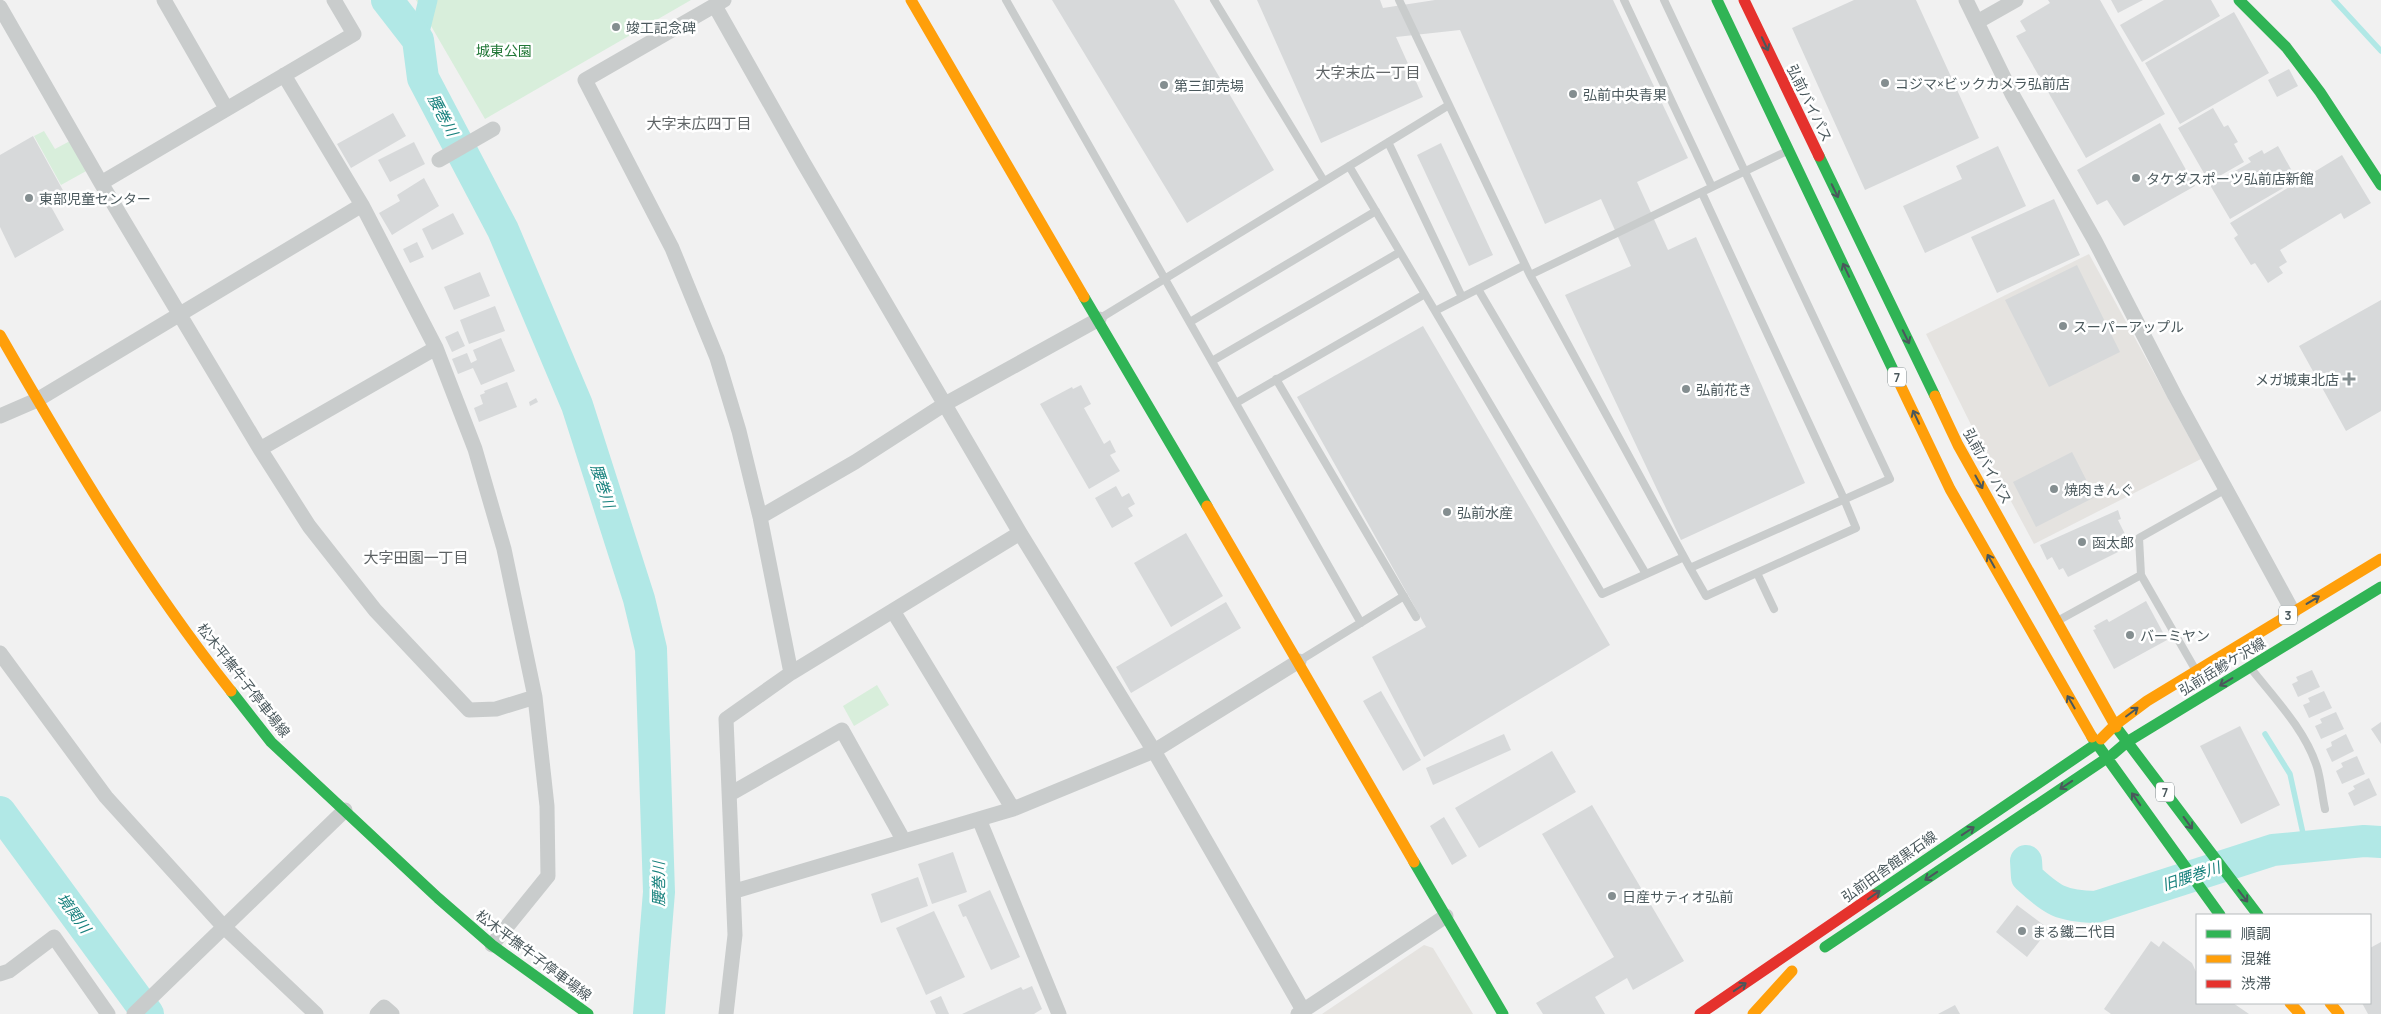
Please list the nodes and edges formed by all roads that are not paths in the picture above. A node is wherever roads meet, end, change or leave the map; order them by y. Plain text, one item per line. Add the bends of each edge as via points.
1 (164, 0) edge
2 (334, 0) edge
3 (911, 0) edge
4 (1006, 0) edge
5 (1214, 0) edge
6 (1399, 0) edge
7 (1624, 0) edge
8 (1664, 0) edge
9 (1717, 0) edge
10 (1744, 0) edge
11 (1966, 0) edge
12 (2016, 0) edge
13 (2239, 0) edge
14 (719, 3) edge
15 (0, 7) edge
16 (1977, 22) junction
17 (284, 75) junction
18 (1449, 105) junction
19 (226, 108) junction
20 (493, 130) dead end
21 (1388, 142) junction
22 (1789, 150) junction
23 (439, 160) dead end
24 (1349, 166) junction
25 (1745, 171) junction
26 (1324, 181) junction
27 (100, 183) junction
28 (2381, 185) edge
29 (1712, 187) junction
30 (1702, 193) junction
31 (362, 205) junction
32 (1376, 212) junction
33 (1400, 252) junction
34 (1525, 265) junction
35 (1530, 275) junction
36 (1165, 278) junction
37 (1478, 289) junction
38 (1426, 294) junction
39 (1462, 296) junction
40 (1435, 311) junction
41 (181, 315) junction
42 (1099, 319) junction
43 (1190, 322) junction
44 (0, 335) edge
45 (436, 348) junction
46 (1212, 360) junction
47 (1276, 379) junction
48 (37, 400) junction
49 (1236, 403) junction
50 (945, 404) junction
51 (0, 416) edge
52 (260, 449) junction
53 (2226, 490) junction
54 (1844, 499) junction
55 (760, 517) junction
56 (1020, 533) junction
57 (1684, 557) junction
58 (2381, 559) edge
59 (1690, 568) junction
60 (1757, 572) junction
61 (1646, 574) junction
62 (2141, 574) junction
63 (2381, 587) edge
64 (1404, 596) junction
65 (1774, 608) dead end
66 (893, 611) junction
67 (2293, 612) junction
68 (1416, 617) dead end
69 (2057, 622) junction
70 (1361, 623) junction
71 (2242, 657) junction
72 (2, 659) edge
73 (1299, 661) junction
74 (2196, 671) junction
75 (791, 673) junction
76 (536, 697) junction
77 (2115, 725) junction
78 (2127, 742) junction
79 (2096, 744) junction
80 (1154, 751) junction
81 (2107, 758) junction
82 (730, 794) junction
83 (1013, 809) junction
84 (2325, 809) dead end
85 (345, 810) junction
86 (979, 819) junction
87 (904, 841) junction
88 (734, 892) junction
89 (2219, 914) edge
90 (2257, 914) edge
91 (1446, 916) junction
92 (222, 926) junction
93 (492, 945) junction
94 (1816, 954) dead end
95 (0, 974) edge
96 (1752, 998) dead end
97 (2291, 1004) edge
98 (2331, 1004) edge
99 (1301, 1012) edge
100 (108, 1014) edge
101 (134, 1014) edge
102 (316, 1014) edge
103 (377, 1014) edge
104 (392, 1014) edge
105 (588, 1014) edge
106 (726, 1014) edge
107 (1059, 1014) edge
108 (1503, 1014) edge
109 (1700, 1014) edge
110 (1753, 1014) edge
111 (2300, 1014) edge
112 (2339, 1014) edge

1 - 19 street
2 - 17 street via 354,34
3 - 42 main road
4 - 36 lane
5 - 26 lane
6 - 18 lane
7 - 29 lane
8 - 25 lane
9 - 22 main road, 7
10 -> 69 main road, 弘前バイパス / 7 via 1958,445
11 - 16 street
12 - 16 street
13 - 28 main road via 2286,47
14 - 50 street via 803,162
14 - 55 street via 585,80 672,248 717,358
15 - 27 street
16 - 53 street via 2012,94 2095,241
17 - 19 street
17 - 31 street
18 - 21 lane
18 - 34 lane
19 - 27 street
20 - 23 street
21 - 24 lane
21 - 39 lane
22 - 25 lane
79 -> 22 main road, 7 via 1950,489
24 - 26 lane
24 - 32 lane
25 - 29 lane
25 - 54 lane via 1890,479
26 - 36 lane
27 - 41 street
29 - 30 lane
30 - 35 lane
30 - 54 lane
31 - 41 street
31 - 45 street
32 - 33 lane
32 - 43 lane
33 - 38 lane
33 - 46 lane
34 - 35 lane
34 - 37 lane
35 - 57 lane
36 - 42 lane
36 - 43 lane
37 - 39 lane
37 - 61 lane
38 - 40 lane
38 - 47 lane
39 - 40 lane
40 - 61 lane via 1602,594
41 - 48 street
41 - 52 street
42 - 50 street
42 - 73 main road
43 - 46 lane
44 - 48 main road, 松木平撫牛子停車場線
45 - 52 street
45 - 76 street via 475,449 504,549
46 - 49 lane
47 - 49 lane
47 - 64 lane
48 - 51 street
48 - 85 main road, 松木平撫牛子停車場線 via 141,567 215,671 271,742
49 - 70 lane
50 - 55 street via 855,462
50 - 56 street
52 - 76 street via 309,526 375,610 469,710 496,709
53 - 62 lane via 2139,538
53 - 67 street
54 - 59 lane
54 - 60 lane via 1856,528
55 - 75 street
56 - 66 street
56 - 80 street
57 - 59 lane
57 - 61 lane
67 -> 58 main road, 3
59 - 60 lane via 1706,596
60 - 65 lane
62 - 69 lane
62 - 74 lane
63 - 71 main road, 弘前岳鰺ケ沢線 / 3
64 - 68 lane
64 - 70 lane
66 - 75 street
66 - 83 street
67 - 71 main road, 3
69 - 77 main road, 弘前バイパス / 7
70 - 73 lane
71 - 74 main road, 3
71 -> 78 main road, 弘前岳鰺ケ沢線 / 3
71 - 84 lane via 2305,742 2317,768
72 - 92 street via 106,797
73 - 80 street
73 - 91 main road
77 -> 74 main road, 3
75 - 82 street via 726,719
76 - 93 street via 547,806 548,876
77 - 78 main road, 弘前バイパス / 7
77 - 79 main road, 3
78 - 81 main road, 弘前岳鰺ケ沢線 / 3
78 -> 90 main road, 弘前バイパス / 7
79 - 81 main road, 7
109 -> 79 main road, 弘前田舎館黒石線
80 - 83 street
80 - 99 street
89 -> 81 main road, 7
81 -> 94 main road
82 - 87 street via 842,730
82 - 88 street
83 - 86 street
85 - 92 street
85 - 93 main road, 松木平撫牛子停車場線
86 - 87 street
86 - 107 street
87 - 88 street
88 - 106 street via 735,935
91 - 99 street
91 - 108 main road
92 - 101 street
92 - 102 street
93 - 105 main road, 松木平撫牛子停車場線
95 - 100 street via 9,971 54,937
96 - 110 main road via 1796,968
97 - 111 main road
98 - 112 main road
103 - 104 street via 384,1007

